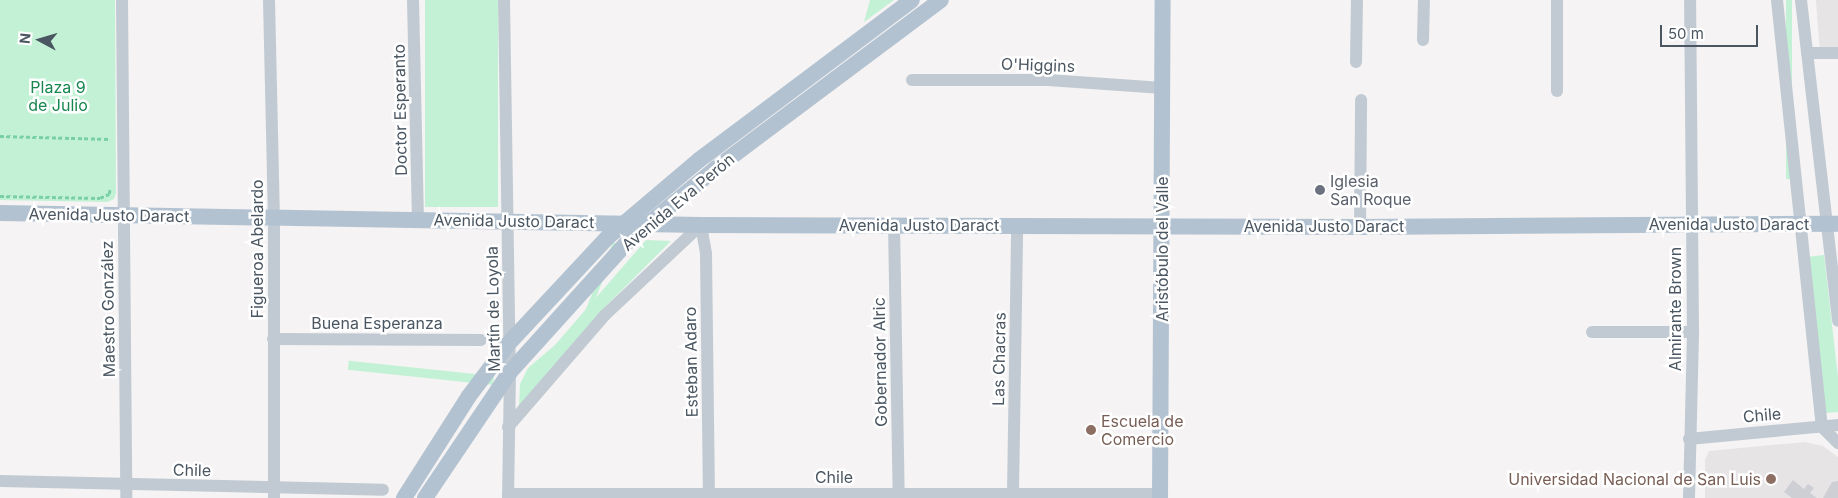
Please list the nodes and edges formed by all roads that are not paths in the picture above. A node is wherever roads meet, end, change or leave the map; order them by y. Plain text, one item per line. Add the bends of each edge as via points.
1 (122, 0) edge
2 (268, 0) edge
3 (413, 0) edge
4 (504, 0) edge
5 (912, 0) edge
6 (941, 0) edge
7 (1163, 0) edge
8 (1356, 0) edge
9 (1424, 0) edge
10 (1557, 0) edge
11 (1690, 0) edge
12 (1777, 0) edge
13 (1800, 0) edge
14 (1423, 40) dead end
15 (1838, 53) edge
16 (1807, 54) junction
17 (1356, 62) dead end
18 (912, 80) dead end
19 (1163, 88) junction
20 (1557, 91) dead end
21 (1361, 100) dead end
22 (0, 213) edge
23 (123, 214) junction
24 (274, 219) junction
25 (418, 220) junction
26 (508, 220) junction
27 (625, 223) junction
28 (649, 223) junction
29 (1691, 224) junction
30 (1800, 224) junction
31 (1832, 224) edge
32 (701, 225) junction
33 (894, 225) junction
34 (1017, 225) junction
35 (1163, 225) junction
36 (1360, 227) junction
37 (1838, 321) edge
38 (1592, 332) dead end
39 (1693, 332) junction
40 (273, 339) junction
41 (481, 340) dead end
42 (509, 343) junction
43 (510, 372) junction
44 (1838, 425) edge
45 (1822, 426) junction
46 (508, 427) junction
47 (1690, 439) junction
48 (1838, 443) edge
49 (0, 481) edge
50 (126, 485) junction
51 (383, 490) dead end
52 (274, 493) edge
53 (1013, 493) junction
54 (508, 496) edge
55 (709, 496) edge
56 (898, 496) edge
57 (1160, 496) edge
58 (126, 498) edge
59 (404, 498) edge
60 (425, 498) edge
61 (1689, 498) edge

1 - 23 street, Maestro González
2 - 24 street, Figueroa Abelardo
3 - 25 street, Doctor Esperanto
4 - 26 street, Martín de Loyola
5 - 27 main road, Avenida Eva Perón via 685,170
6 - 28 main road, Avenida Eva Perón via 715,168
7 - 19 main road, Aristóbulo del Valle
8 - 17 street
9 - 14 street
10 - 20 street
11 - 29 street, Almirante Brown
12 - 30 street
13 - 16 street
15 - 16 street
16 - 31 street
18 - 19 street, O'Higgins via 1048,80
19 - 35 main road, Aristóbulo del Valle
21 - 36 street
22 - 23 main road, Avenida Justo Daract
23 - 24 main road, Avenida Justo Daract
23 - 50 street, Maestro González
24 - 25 main road, Avenida Justo Daract
24 - 40 street, Figueroa Abelardo
25 - 26 main road, Avenida Justo Daract
26 - 27 main road, Avenida Justo Daract
26 - 42 street, Martín de Loyola
27 - 28 main road, Avenida Justo Daract
27 - 42 main road, Avenida Eva Perón via 602,243
28 - 32 main road, Avenida Justo Daract
28 - 43 main road, Avenida Eva Perón via 631,238
29 - 30 main road, Avenida Justo Daract
29 - 36 main road, Avenida Justo Daract
29 - 39 street, Almirante Brown
30 - 31 main road, Avenida Justo Daract
30 - 45 street
31 - 37 street
32 - 33 main road, Avenida Justo Daract
32 - 46 street, Avenida Eva Perón via 604,316
32 - 55 street, Esteban Adaro via 706,254
33 - 34 main road, Avenida Justo Daract
33 - 56 street, Gobernador Alric
34 - 35 main road, Avenida Justo Daract
34 - 53 street, Las Chacras
35 - 36 main road, Avenida Justo Daract
35 - 57 main road, Aristóbulo del Valle
38 - 39 street
39 - 47 street, Almirante Brown
40 - 41 street, Buena Esperanza
40 - 52 street, Figueroa Abelardo
42 - 43 street, Martín de Loyola
42 - 59 main road, Avenida Eva Perón via 469,396
43 - 46 street, Martín de Loyola
43 - 60 main road, Avenida Eva Perón
44 - 45 street, Chile
45 - 47 street, Chile
45 - 48 street
46 - 54 street, Martín de Loyola
47 - 61 street, Almirante Brown
49 - 50 street, Chile
50 - 52 street, Chile
50 - 58 street, Maestro González
51 - 52 street, Chile
53 - 56 street, Chile
53 - 57 street, Chile
54 - 55 street, Chile
55 - 56 street, Chile

